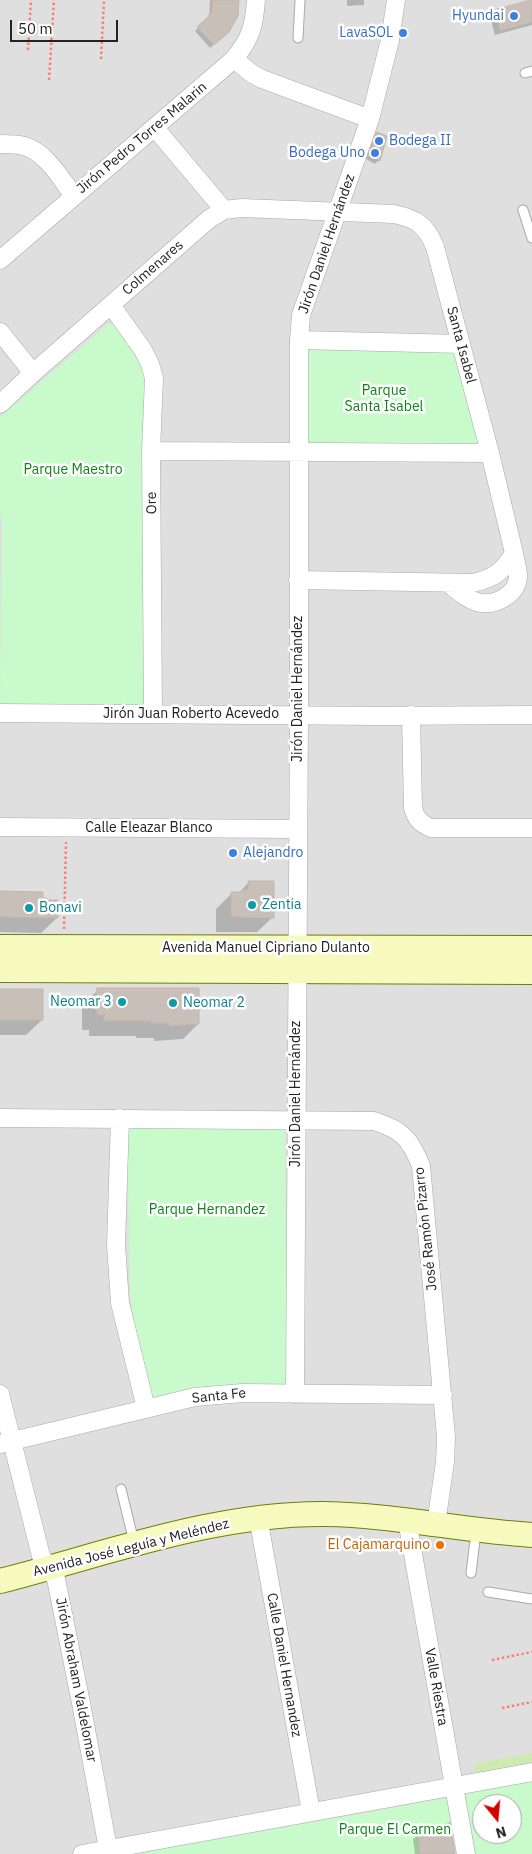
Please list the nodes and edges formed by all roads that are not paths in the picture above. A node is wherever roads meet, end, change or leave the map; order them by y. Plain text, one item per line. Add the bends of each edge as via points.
1 (256, 0) edge
2 (300, 0) edge
3 (396, 0) edge
4 (298, 38) dead end
5 (234, 59) junction
6 (370, 119) junction
7 (155, 128) junction
8 (0, 144) edge
9 (74, 196) junction
10 (224, 210) junction
11 (523, 210) dead end
12 (337, 211) junction
13 (532, 238) edge
14 (0, 260) edge
15 (111, 305) junction
16 (0, 332) edge
17 (299, 340) junction
18 (461, 344) junction
19 (33, 373) junction
20 (0, 404) edge
21 (151, 451) junction
22 (298, 453) junction
23 (490, 453) junction
24 (514, 553) junction
25 (298, 580) junction
26 (448, 583) junction
27 (0, 712) edge
28 (153, 714) junction
29 (299, 715) junction
30 (411, 715) junction
31 (532, 715) edge
32 (0, 828) edge
33 (532, 828) edge
34 (297, 829) junction
35 (0, 946) edge
36 (532, 948) edge
37 (297, 960) junction
38 (0, 970) edge
39 (532, 972) edge
40 (0, 1118) edge
41 (120, 1118) junction
42 (296, 1120) junction
43 (0, 1394) edge
44 (295, 1394) junction
45 (443, 1395) junction
46 (146, 1408) junction
47 (6, 1442) edge
48 (121, 1489) dead end
49 (258, 1517) junction
50 (407, 1520) junction
51 (436, 1524) junction
52 (476, 1529) junction
53 (532, 1535) edge
54 (134, 1545) junction
55 (49, 1568) junction
56 (471, 1573) dead end
57 (0, 1581) edge
58 (488, 1592) dead end
59 (532, 1599) edge
60 (532, 1772) edge
61 (454, 1786) junction
62 (311, 1812) junction
63 (108, 1852) edge
64 (82, 1854) edge
65 (466, 1854) edge

1 - 5 street, Jirón Pedro Torres Malarin via 251,35
2 - 4 lane
3 - 6 street, Jirón Daniel Hernández via 390,40
5 - 6 street via 262,79
5 - 7 street, Jirón Pedro Torres Malarin
6 - 12 street, Jirón Daniel Hernández
7 - 9 street, Jirón Pedro Torres Malarin
7 - 10 street
8 - 9 street via 32,149 44,158
9 - 14 street, Jirón Pedro Torres Malarin
10 - 12 street, Colmenares
10 - 15 street, Colmenares via 209,219
11 - 13 lane
12 - 17 street, Jirón Daniel Hernández via 301,315
12 - 18 street, Santa Isabel via 394,214 409,218 429,232
15 - 19 street, Colmenares
15 - 21 street, Ore via 143,350 154,378
16 - 19 street
17 - 18 street
17 - 22 street, Jirón Daniel Hernández
18 - 23 street, Santa Isabel
19 - 20 street, Colmenares
21 - 22 street
21 - 28 street, Ore
22 - 23 street
22 - 25 street, Jirón Daniel Hernández
23 - 24 street, Santa Isabel
24 - 26 street via 498,575 472,583
24 - 26 street, Santa Isabel via 518,577 515,588 498,601 477,602
25 - 26 street
25 - 29 street, Jirón Daniel Hernández
27 - 28 street, Jirón Juan Roberto Acevedo
28 - 29 street, Jirón Juan Roberto Acevedo
29 - 30 street, Jirón Juan Roberto Acevedo
29 - 34 street, Jirón Daniel Hernández
30 - 31 street, Jirón Juan Roberto Acevedo
30 - 33 street via 413,808 422,824 431,828
32 - 34 street, Calle Eleazar Blanco
34 - 37 street, Jirón Daniel Hernández
35 - 37 main road, Avenida Manuel Cipriano Dulanto
36 - 37 main road, Avenida Manuel Cipriano Dulanto
37 - 38 main road, Avenida Manuel Cipriano Dulanto
37 - 39 main road, Avenida Manuel Cipriano Dulanto
37 - 42 street, Jirón Daniel Hernández
40 - 41 street, José Ramón Pizarro
41 - 42 street, José Ramón Pizarro
41 - 46 street via 116,1245 120,1303
42 - 44 street, Jirón Daniel Hernández
42 - 45 street, José Ramón Pizarro via 374,1120 393,1127 414,1149 421,1166
43 - 47 street, Jirón Abraham Valdelomar
44 - 45 street, Santa Fe
44 - 46 street, Santa Fe via 216,1395
45 - 51 street, José Ramón Pizarro via 445,1462
46 - 47 street, Santa Fe
47 - 55 street, Jirón Abraham Valdelomar via 40,1556
48 - 54 lane
49 - 50 main road, Avenida José Leguía y Meléndez via 324,1514
49 - 54 main road, Avenida José Leguía y Meléndez
49 - 62 street, Calle Daniel Hernandez
50 - 51 main road, Avenida José Leguía y Meléndez
50 - 61 street, Valle Riestra
51 - 52 main road, Avenida José Leguía y Meléndez
52 - 53 main road, Avenida José Leguía y Meléndez
52 - 56 lane
54 - 55 main road, Avenida José Leguía y Meléndez
55 - 57 main road, Avenida José Leguía y Meléndez
55 - 63 street, Jirón Abraham Valdelomar via 56,1579
58 - 59 lane
60 - 61 street
61 - 62 street
61 - 65 street, Valle Riestra
62 - 63 street
63 - 64 street

